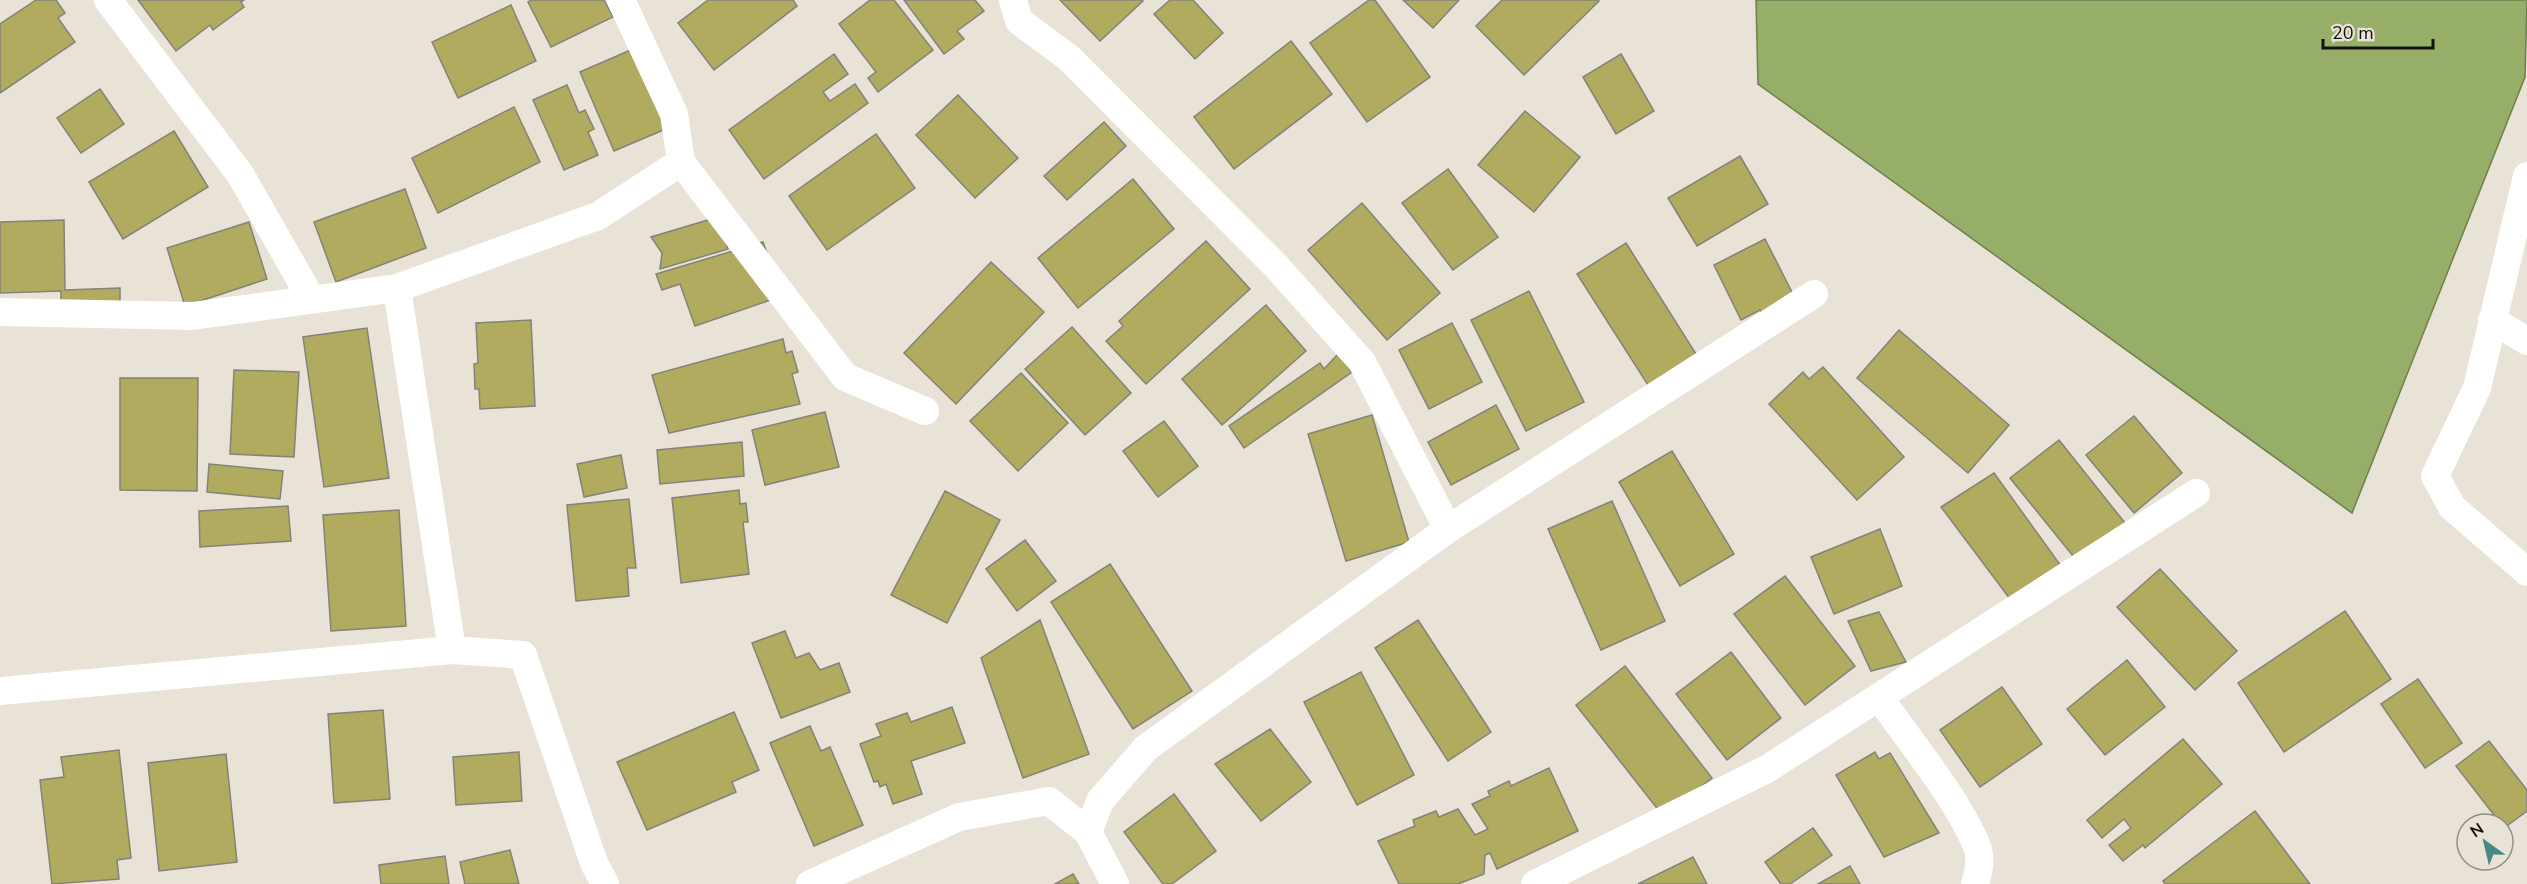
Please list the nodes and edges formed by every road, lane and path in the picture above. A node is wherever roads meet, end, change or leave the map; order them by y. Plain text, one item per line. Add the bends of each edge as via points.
1 (108, 0) edge
2 (621, 0) edge
3 (1012, 0) edge
4 (681, 162) junction
5 (2527, 176) edge
6 (397, 288) junction
7 (1814, 294) dead end
8 (312, 300) junction
9 (0, 312) edge
10 (2492, 320) junction
11 (2527, 340) edge
12 (925, 411) dead end
13 (2196, 494) dead end
14 (1448, 529) junction
15 (2527, 572) edge
16 (452, 650) junction
17 (0, 691) edge
18 (1880, 698) junction
19 (1088, 832) junction
20 (605, 884) edge
21 (810, 884) edge
22 (1115, 884) edge
23 (1535, 884) edge
24 (1975, 884) edge

1 - 8 street via 240,174
2 - 4 street via 674,114
3 - 14 street via 1020,21 1078,66 1276,266 1362,362
4 - 6 street via 598,216
4 - 12 street via 845,377
5 - 10 street
6 - 8 street
6 - 16 street
7 - 14 street
8 - 9 street via 192,316
10 - 11 street
10 - 15 street via 2476,388 2434,477 2452,507
13 - 18 street
14 - 19 street via 1146,748 1100,801
16 - 17 street
16 - 20 street via 523,655 594,863
18 - 23 street via 1767,769
18 - 24 street via 1977,845 1980,867
19 - 21 street via 1049,801 959,817
19 - 22 street

